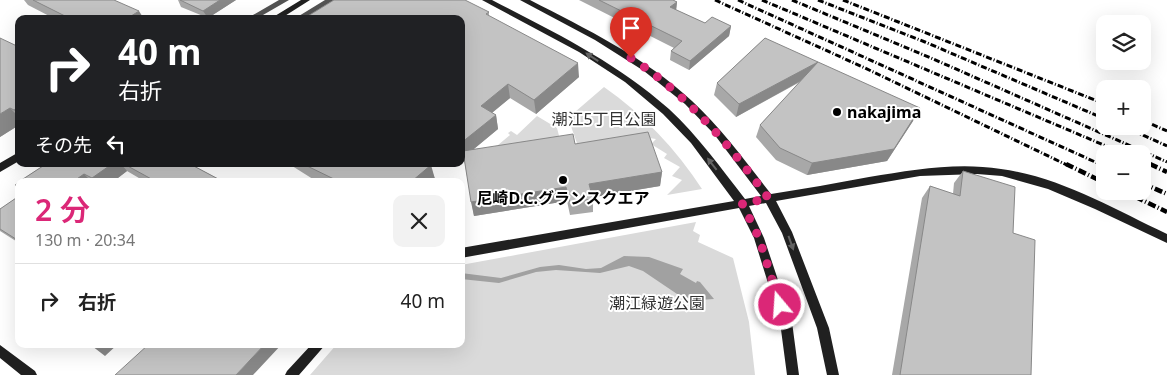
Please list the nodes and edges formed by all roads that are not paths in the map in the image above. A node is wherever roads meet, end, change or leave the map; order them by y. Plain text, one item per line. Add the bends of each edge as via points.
1 (285, 0) edge
2 (306, 0) edge
3 (330, 0) edge
4 (486, 0) edge
5 (524, 0) edge
6 (257, 15) edge
7 (281, 15) edge
8 (305, 15) edge
9 (15, 159) edge
10 (0, 168) edge
11 (769, 199) junction
12 (742, 203) junction
13 (1167, 240) edge
14 (465, 252) edge
15 (316, 348) edge
16 (0, 351) edge
17 (31, 375) edge
18 (291, 375) edge
19 (793, 375) edge
20 (833, 375) edge

1 - 6 street
2 - 7 street
3 - 8 street
12 -> 4 street via 694,141 628,80 582,50
5 - 11 street via 598,38 647,69 688,102 717,132
9 - 10 street
11 - 12 street
11 - 13 street via 920,172 979,170 1055,188
11 -> 20 street via 787,232 823,328
12 - 14 street
12 - 19 street via 759,238 786,322
15 - 18 street
16 - 17 street

